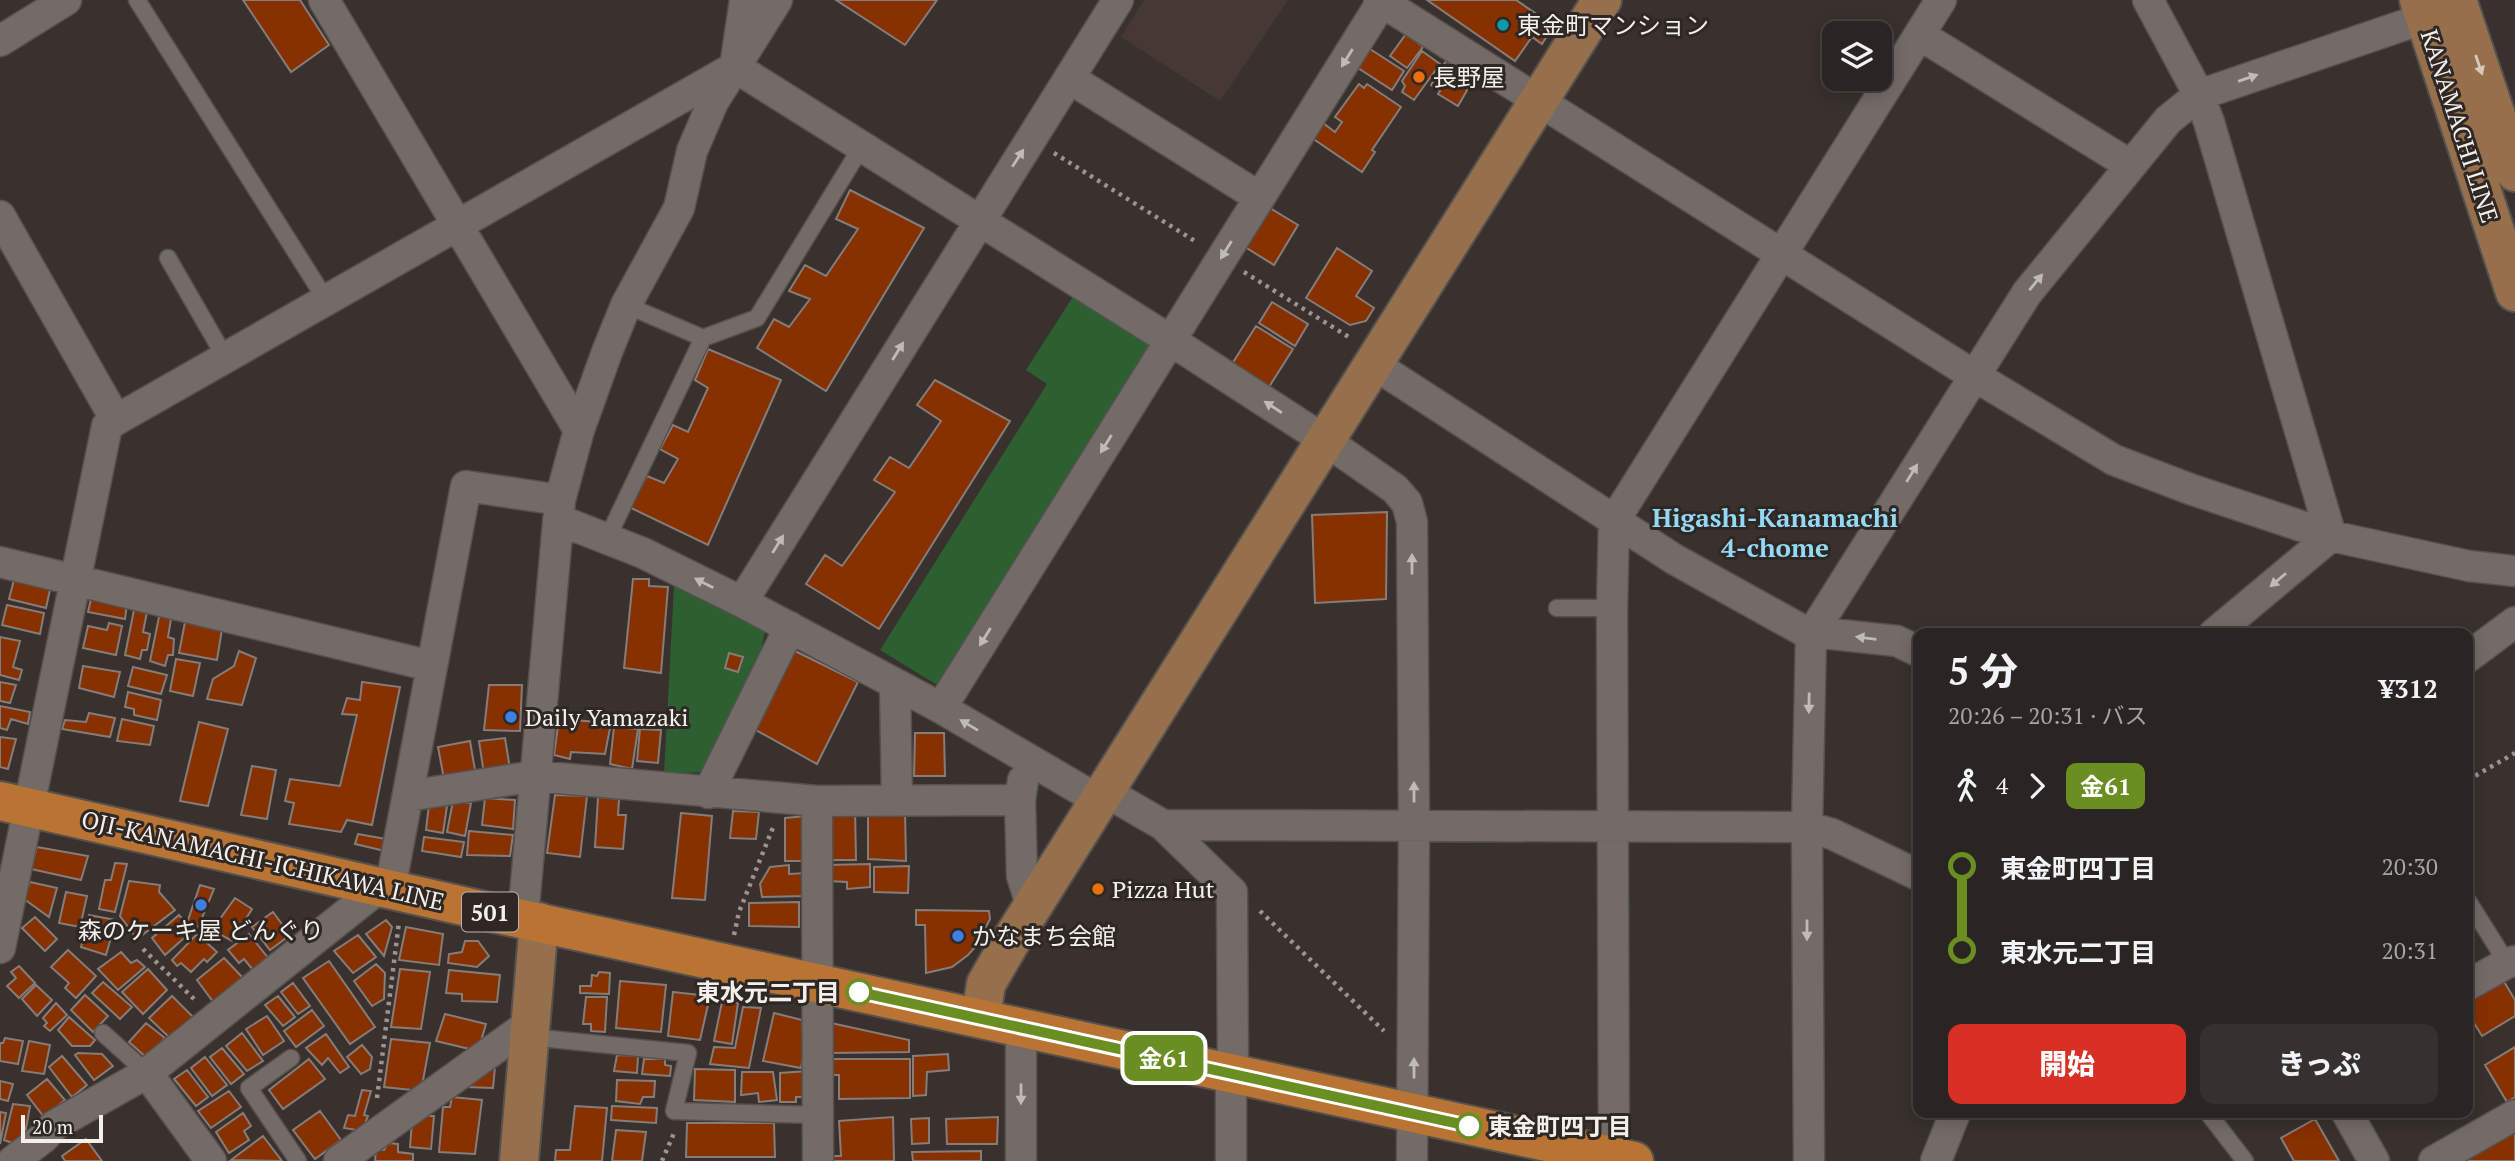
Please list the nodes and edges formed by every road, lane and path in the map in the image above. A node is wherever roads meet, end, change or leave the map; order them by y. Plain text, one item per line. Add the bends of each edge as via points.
1 (66, 0) edge
2 (137, 0) edge
3 (324, 0) edge
4 (745, 0) edge
5 (777, 0) edge
6 (1118, 0) edge
7 (1602, 0) edge
8 (1941, 0) edge
9 (2148, 0) edge
10 (1381, 1) edge
11 (2433, 6) edge
12 (1920, 35) junction
13 (0, 41) edge
14 (735, 67) junction
15 (1069, 78) junction
16 (2199, 95) junction
17 (1538, 102) junction
18 (2506, 114) edge
19 (2461, 129) junction
20 (862, 146) junction
21 (2130, 165) junction
22 (2515, 172) edge
23 (1259, 197) junction
24 (0, 216) edge
25 (979, 220) junction
26 (457, 226) junction
27 (1781, 254) junction
28 (168, 258) dead end
29 (2515, 292) edge
30 (326, 299) junction
31 (626, 305) junction
32 (703, 338) junction
33 (1170, 340) junction
34 (225, 357) junction
35 (1375, 365) junction
36 (1973, 375) junction
37 (116, 420) junction
38 (579, 430) junction
39 (1326, 441) junction
40 (560, 510) junction
41 (1614, 521) junction
42 (2331, 536) junction
43 (607, 539) junction
44 (0, 562) edge
45 (2515, 571) edge
46 (74, 580) junction
47 (742, 603) junction
48 (1557, 608) dead end
49 (1612, 608) junction
50 (2515, 622) edge
51 (790, 627) junction
52 (2221, 628) edge
53 (1812, 633) junction
54 (1913, 649) edge
55 (2473, 653) edge
56 (431, 666) junction
57 (895, 685) junction
58 (941, 708) junction
59 (2515, 753) edge
60 (1028, 759) junction
61 (535, 776) junction
62 (2473, 777) edge
63 (708, 793) junction
64 (408, 796) junction
65 (1103, 796) junction
66 (774, 797) junction
67 (897, 799) junction
68 (1020, 800) junction
69 (817, 801) junction
70 (15, 804) edge
71 (1163, 825) junction
72 (1414, 825) junction
73 (1614, 827) junction
74 (1807, 827) junction
75 (1913, 873) edge
76 (391, 889) junction
77 (1232, 892) junction
78 (1032, 907) junction
79 (2473, 908) edge
80 (531, 920) junction
81 (734, 936) dead end
82 (0, 948) edge
83 (142, 949) dead end
84 (2511, 962) edge
85 (2473, 982) edge
86 (818, 984) junction
87 (981, 1017) junction
88 (215, 1019) junction
89 (1021, 1027) junction
90 (531, 1029) junction
91 (103, 1034) dead end
92 (1414, 1057) junction
93 (291, 1058) dead end
94 (147, 1073) junction
95 (1232, 1073) junction
96 (682, 1111) junction
97 (1412, 1112) junction
98 (818, 1115) junction
99 (2515, 1115) edge
100 (1953, 1118) edge
101 (2212, 1118) edge
102 (2350, 1118) edge
103 (372, 1138) junction
104 (1621, 1160) edge
105 (13, 1161) edge
106 (211, 1161) edge
107 (298, 1161) edge
108 (339, 1161) edge
109 (519, 1161) edge
110 (662, 1161) edge
111 (818, 1161) edge
112 (1021, 1161) edge
113 (1231, 1161) edge
114 (1412, 1161) edge
115 (1808, 1161) edge
116 (1936, 1161) edge
117 (2245, 1161) edge
118 (2374, 1161) edge
119 (2434, 1161) edge

1 - 13 street
2 - 30 lane
3 - 26 street
4 - 14 street
5 - 14 street
6 - 15 street
7 - 17 street
8 - 12 street
9 - 16 street
10 - 17 street
10 -> 23 street
16 -> 11 street
11 -> 18 street, KANAMACHI LINE
11 - 19 street, KANAMACHI LINE
12 - 21 street
12 - 27 street
14 - 20 street
14 - 26 street
14 - 31 street via 713,102 692,151 679,208
15 - 23 street
25 -> 15 street
16 - 21 street via 2168,120
16 - 42 street
17 - 27 street
17 - 35 street
18 - 19 street
18 - 22 street, KANAMACHI LINE
19 - 29 street, KANAMACHI LINE
20 - 25 street
20 - 32 lane via 757,318
36 -> 21 street via 2027,293
23 -> 33 street
24 - 37 street
25 - 33 street
47 -> 25 street
26 - 30 street
26 - 38 street
27 - 36 street
27 - 41 street
28 - 34 lane
30 - 34 street
31 - 32 lane
31 - 38 street
32 - 43 lane
39 -> 33 street
33 -> 58 street
34 - 37 street
35 - 39 street
35 - 41 street
36 - 42 street via 2114,460
53 -> 36 street
37 - 46 street via 107,426
38 - 40 street
39 - 65 street
72 -> 39 street via 1412,522 1407,503 1395,489
40 - 43 street
40 - 56 street via 466,486
40 - 61 street
41 - 49 street
41 - 53 street via 1674,559
42 - 45 street via 2469,566
42 -> 52 street
47 -> 43 street
44 - 46 street
46 - 56 street
46 - 70 street
47 - 51 street
48 - 49 lane
49 - 73 street
50 - 55 street
51 - 57 street
51 - 63 street
54 -> 53 street via 1897,641
53 -> 74 street
56 - 64 street
57 - 58 street
57 - 67 street
60 -> 58 street
59 - 62 path
60 - 65 street
60 - 68 street
61 - 63 street
61 - 64 street
61 - 80 street
63 - 66 street
64 - 76 street
65 - 71 street
65 - 78 street
66 - 69 street
66 - 81 path via 774,830 739,912
67 - 68 street
67 - 69 street
68 - 78 street via 1022,876
69 - 86 street
70 - 76 main road, OJI-KANAMACHI-ICHIKAWA LINE / 501
70 - 82 street
71 - 72 street
71 - 77 street
72 - 73 street
72 - 92 street
73 - 74 street
73 - 104 street
74 - 75 street
74 -> 115 street
76 - 80 main road, OJI-KANAMACHI-ICHIKAWA LINE / 501
76 - 88 street
76 - 103 path
77 - 92 path via 1242,894
77 - 95 street
78 - 87 street via 986,984
79 - 84 lane
80 - 86 main road, OJI-KANAMACHI-ICHIKAWA LINE / 501
80 - 90 street
83 - 88 path
84 - 85 street
86 - 87 main road, OJI-KANAMACHI-ICHIKAWA LINE / 501
86 - 98 street
87 - 89 main road, OJI-KANAMACHI-ICHIKAWA LINE / 501
88 - 94 street
89 - 95 main road, OJI-KANAMACHI-ICHIKAWA LINE / 501
89 -> 112 street
90 - 96 lane via 688,1053 674,1111
90 - 103 street
90 - 109 street
91 - 94 lane
97 -> 92 street
93 - 107 lane via 248,1088
94 - 105 street via 55,1125
94 - 106 street
95 - 97 main road, OJI-KANAMACHI-ICHIKAWA LINE / 501
95 - 113 street
96 - 98 lane
96 - 110 path
97 - 104 main road, OJI-KANAMACHI-ICHIKAWA LINE / 501
97 - 114 street
98 - 111 street
99 - 119 street
100 - 116 street
101 - 117 lane
102 - 118 street
103 - 108 street

